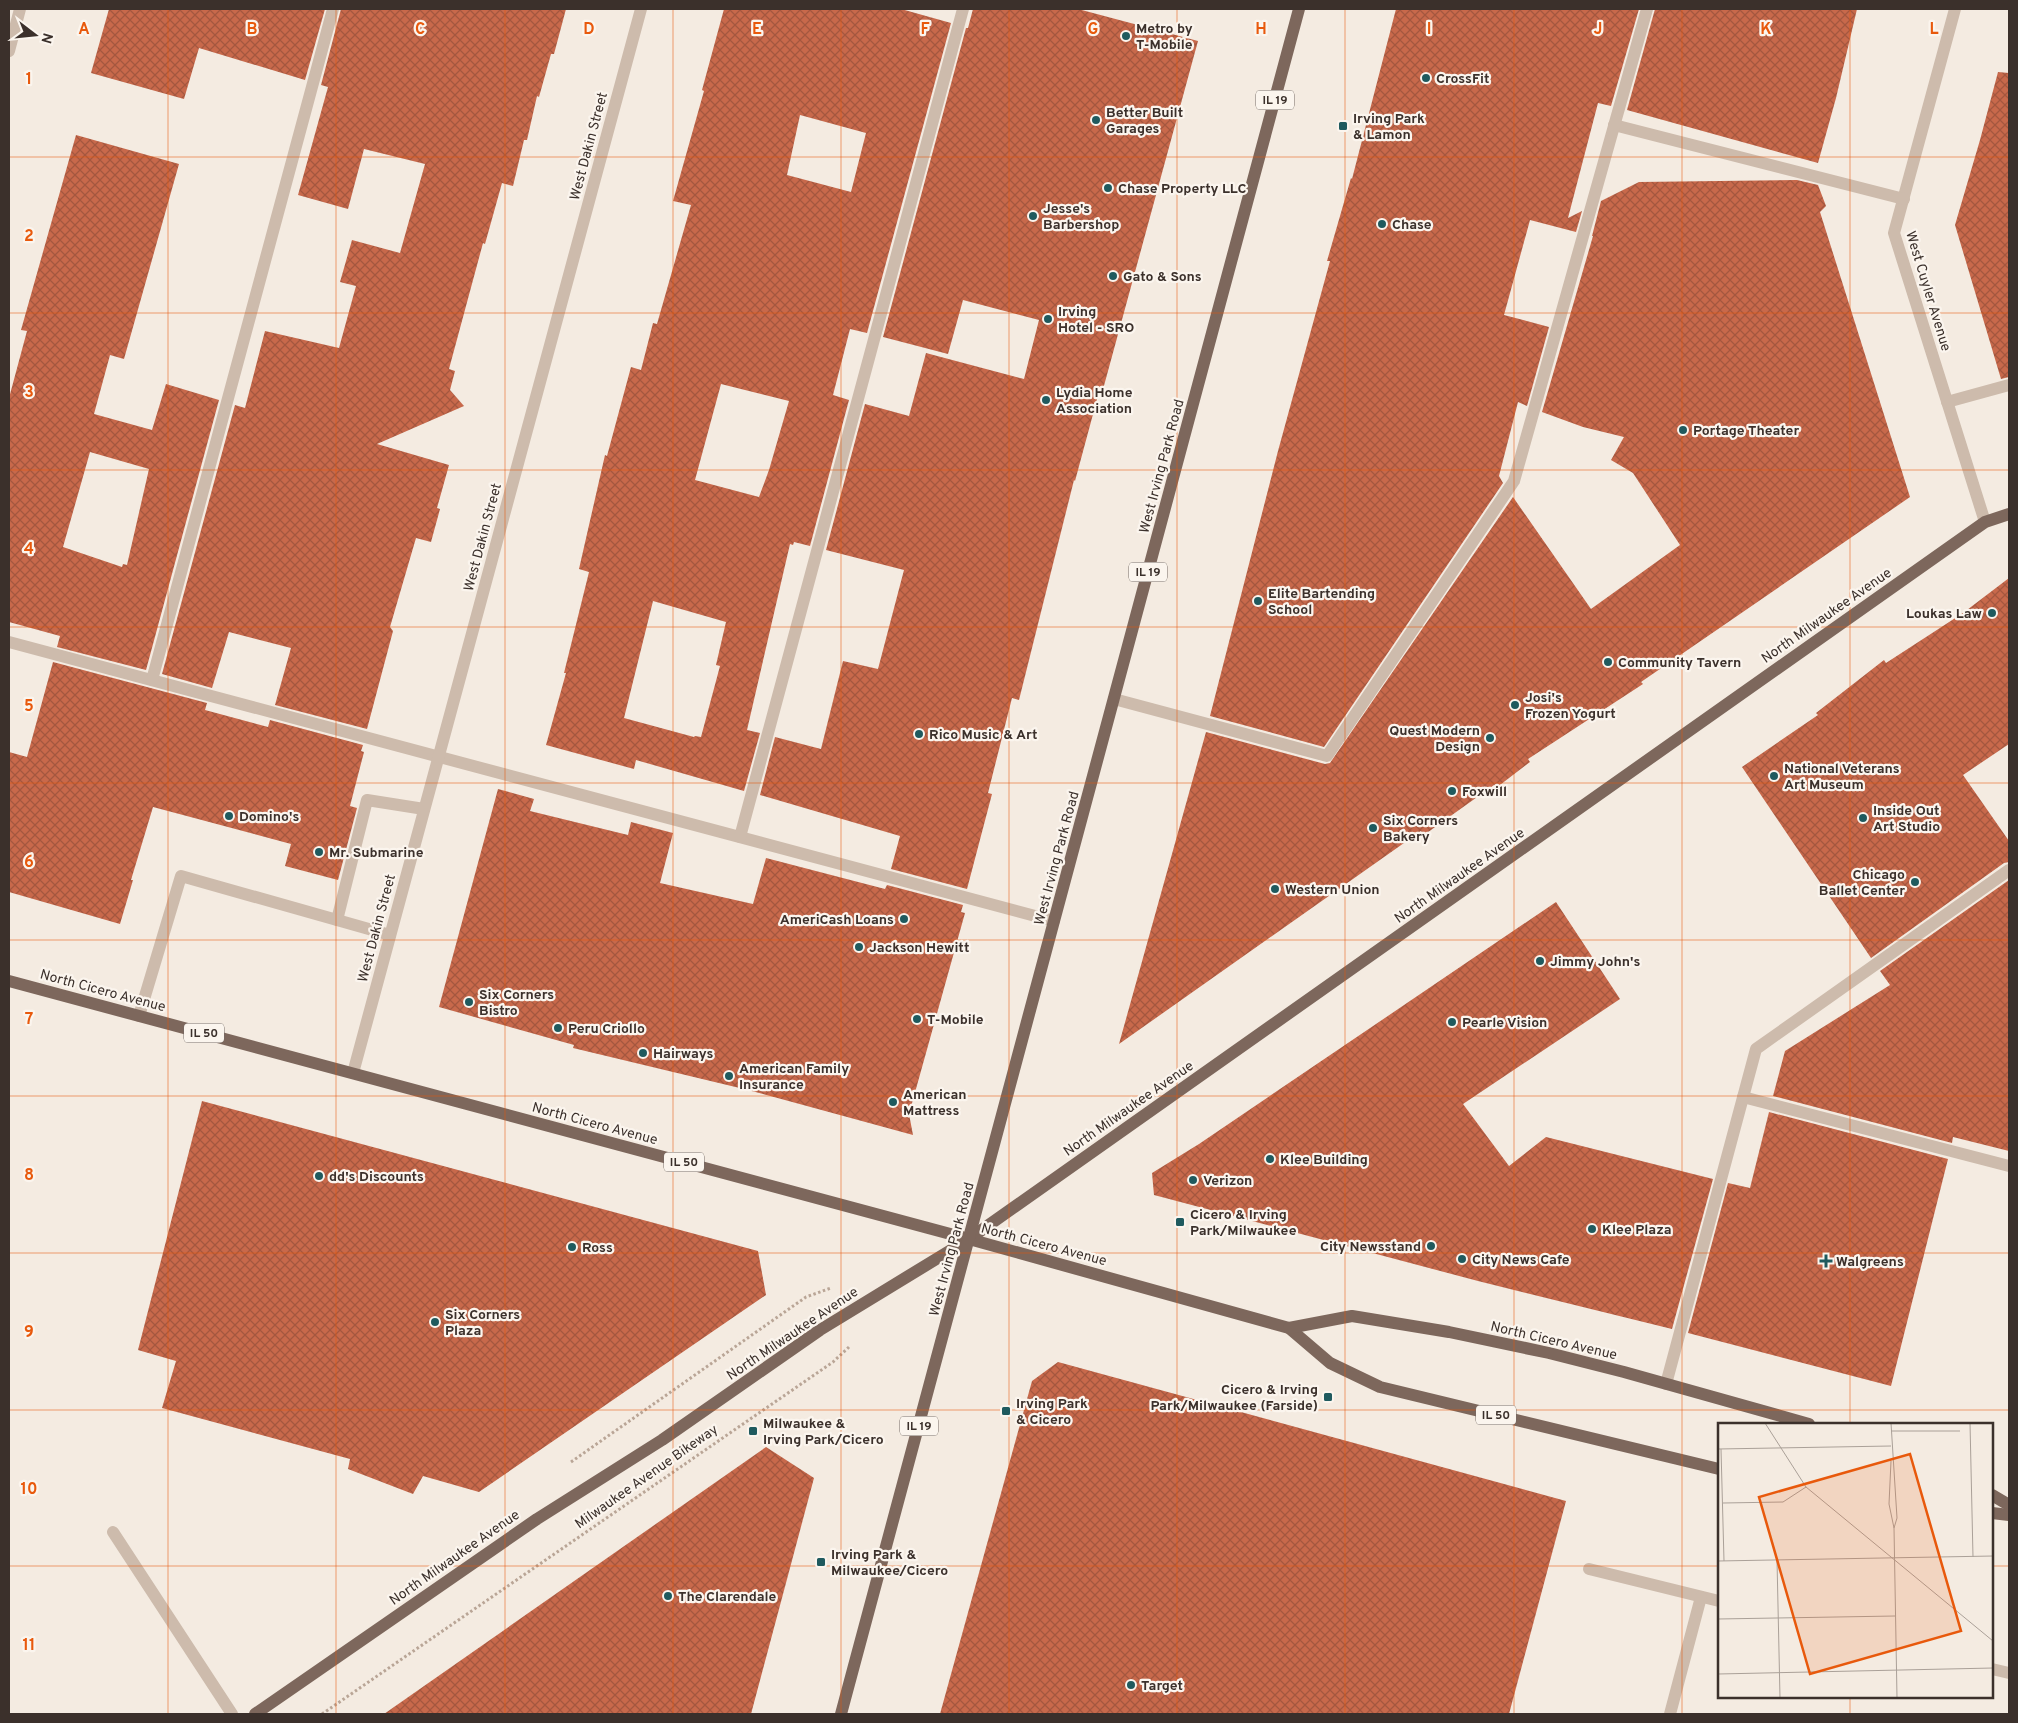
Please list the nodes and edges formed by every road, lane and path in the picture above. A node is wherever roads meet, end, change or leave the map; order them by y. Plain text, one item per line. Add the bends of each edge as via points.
1 (20, 9) edge
2 (333, 9) edge
3 (641, 9) edge
4 (962, 9) edge
5 (1299, 9) edge
6 (1646, 9) edge
7 (1955, 9) edge
8 (9, 51) edge
9 (1614, 125) junction
10 (1904, 199) junction
11 (2009, 385) edge
12 (1947, 402) junction
13 (2009, 514) edge
14 (1984, 522) junction
15 (9, 642) edge
16 (152, 680) junction
17 (1114, 699) junction
18 (438, 756) junction
19 (424, 809) junction
20 (740, 837) junction
21 (2009, 870) edge
22 (337, 920) junction
23 (1054, 921) junction
24 (390, 935) junction
25 (9, 981) edge
26 (139, 1016) junction
27 (353, 1073) junction
28 (1743, 1097) junction
29 (2009, 1166) edge
30 (969, 1239) junction
31 (1289, 1328) junction
32 (854, 1342) dead end
33 (1666, 1384) junction
34 (1805, 1423) edge
35 (1718, 1469) edge
36 (1993, 1495) edge
37 (2009, 1505) edge
38 (1993, 1513) edge
39 (2009, 1515) edge
40 (113, 1532) dead end
41 (1589, 1569) dead end
42 (1701, 1597) junction
43 (1718, 1601) edge
44 (1993, 1669) edge
45 (2009, 1673) edge
46 (232, 1714) edge
47 (255, 1714) edge
48 (322, 1714) edge
49 (841, 1714) edge
50 (1670, 1714) edge

1 - 8 street
2 - 16 street
3 - 18 street, West Dakin Street
4 - 20 street
5 - 17 main road, West Irving Park Road / IL 19
6 - 9 street
7 - 10 street, West Cuyler Avenue
9 - 10 street
9 - 17 street via 1514,481 1327,756
10 - 12 street, West Cuyler Avenue via 1894,233
11 - 12 street
12 - 14 street, West Cuyler Avenue
13 - 14 main road, North Milwaukee Avenue
14 - 30 main road, North Milwaukee Avenue
15 - 16 street
16 - 18 street
17 - 23 main road, West Irving Park Road / IL 19
18 - 19 street, West Dakin Street
18 - 20 street
19 - 22 street via 367,800
19 - 24 street, West Dakin Street
20 - 23 street
21 - 28 street via 1756,1049
22 - 24 street
22 - 26 street via 181,876
23 - 30 main road, West Irving Park Road / IL 19
24 - 27 street, West Dakin Street
25 - 26 main road, North Cicero Avenue / IL 50
26 - 27 main road, North Cicero Avenue / IL 50
27 - 30 main road, North Cicero Avenue / IL 50
28 - 29 street
28 - 33 street
30 - 31 main road, North Cicero Avenue / IL 50
30 - 47 main road, North Milwaukee Avenue via 820,1330 662,1440 536,1519
30 - 49 main road, West Irving Park Road / IL 19
31 - 33 main road, North Cicero Avenue via 1352,1316 1549,1353
31 - 35 main road, North Cicero Avenue / IL 50 via 1330,1363 1380,1387
32 - 48 path, Milwaukee Avenue Bikeway via 833,1362
33 - 34 main road, North Cicero Avenue
36 - 37 main road
38 - 39 main road
40 - 46 street
41 - 42 street
42 - 43 street
42 - 50 street
44 - 45 street

